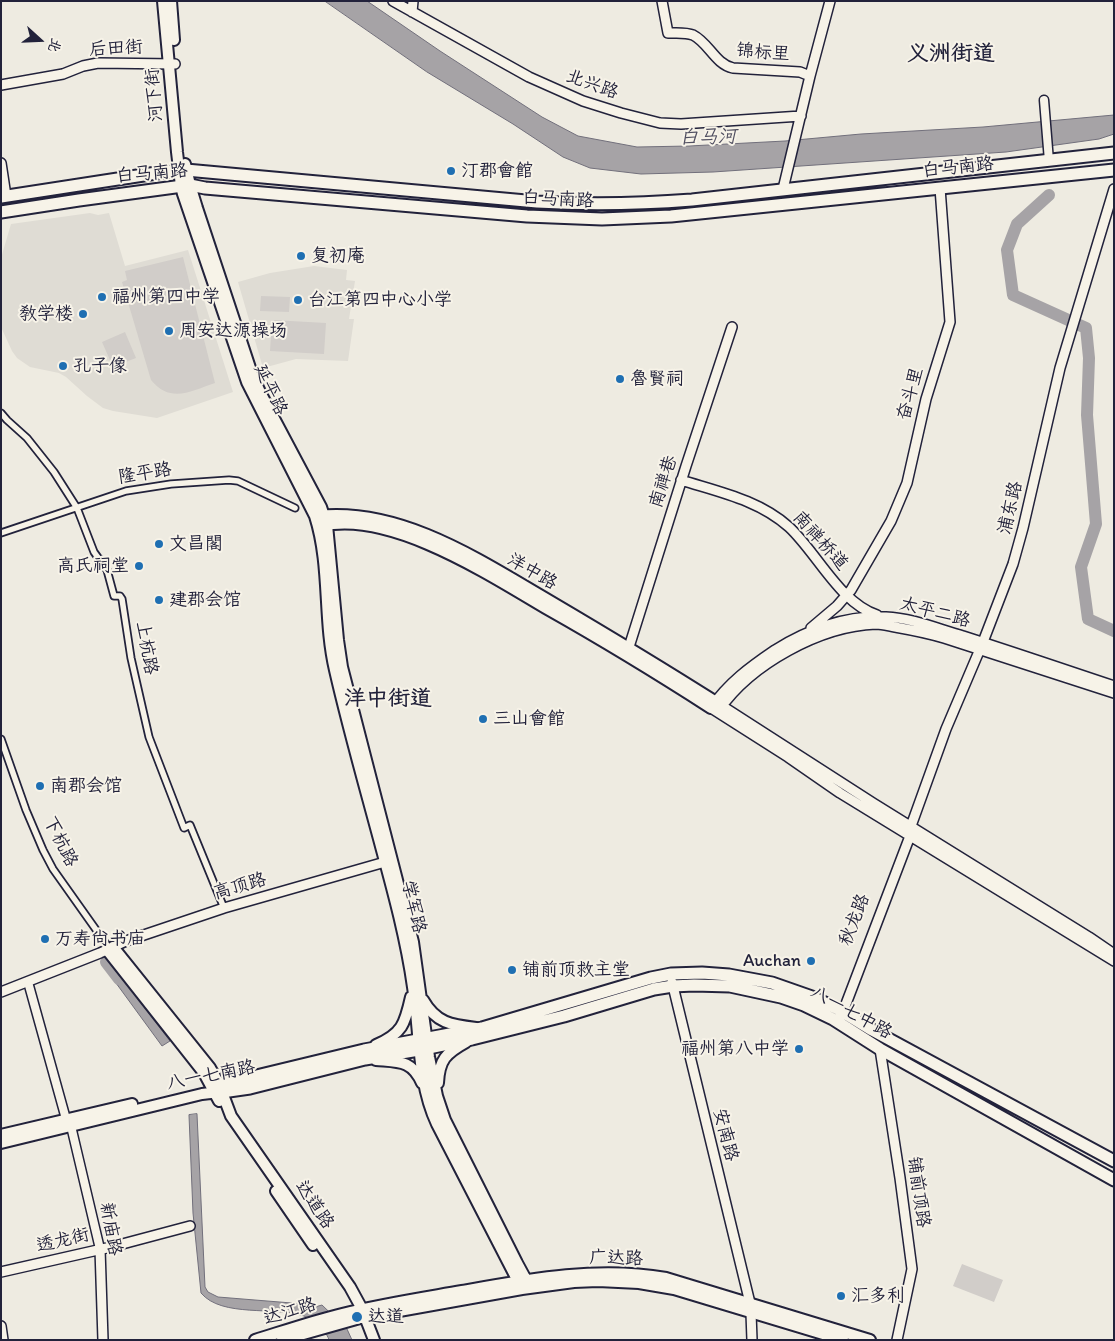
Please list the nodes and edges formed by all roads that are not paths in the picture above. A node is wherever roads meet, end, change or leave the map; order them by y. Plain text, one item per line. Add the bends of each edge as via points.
1 (163, 1) edge
2 (171, 1) edge
3 (393, 1) edge
4 (412, 1) edge
5 (662, 1) edge
6 (830, 1) edge
7 (412, 12) junction
8 (172, 64) junction
9 (810, 76) junction
10 (1, 84) edge
11 (1044, 100) dead end
12 (801, 116) junction
13 (1114, 153) edge
14 (1049, 161) junction
15 (1, 164) edge
16 (182, 170) junction
17 (1114, 170) edge
18 (185, 185) junction
19 (940, 188) junction
20 (783, 189) junction
21 (1114, 189) edge
22 (4, 197) edge
23 (1, 212) edge
24 (732, 327) dead end
25 (1, 412) edge
26 (681, 480) junction
27 (77, 508) junction
28 (294, 508) dead end
29 (321, 521) junction
30 (1, 533) edge
31 (847, 596) junction
32 (885, 617) junction
33 (803, 634) junction
34 (981, 646) junction
35 (629, 647) junction
36 (1114, 686) edge
37 (1114, 693) edge
38 (716, 707) junction
39 (1, 739) edge
40 (909, 831) junction
41 (385, 862) junction
42 (224, 908) junction
43 (110, 948) junction
44 (1114, 954) edge
45 (1114, 961) edge
46 (672, 980) junction
47 (28, 982) junction
48 (413, 987) junction
49 (1, 992) edge
50 (422, 998) junction
51 (838, 1015) junction
52 (482, 1028) junction
53 (472, 1039) junction
54 (423, 1044) junction
55 (880, 1049) junction
56 (365, 1054) junction
57 (217, 1088) junction
58 (433, 1097) junction
59 (68, 1123) junction
60 (1, 1135) edge
61 (1, 1143) edge
62 (1114, 1161) edge
63 (1114, 1180) edge
64 (190, 1226) dead end
65 (100, 1249) junction
66 (1, 1272) edge
67 (524, 1284) junction
68 (751, 1308) junction
69 (361, 1314) junction
70 (316, 1325) junction
71 (1, 1326) edge
72 (3, 1340) edge
73 (103, 1340) edge
74 (255, 1340) edge
75 (282, 1340) edge
76 (369, 1340) edge
77 (374, 1340) edge
78 (752, 1340) edge
79 (843, 1340) edge
80 (870, 1340) edge
81 (897, 1340) edge

1 - 8 main road, 河下街
2 - 8 main road, 河下街
3 - 7 street, 北兴路
4 - 7 street
5 - 9 street, 锦标里 via 668,33 692,34 724,65 800,72
6 - 9 street
7 - 12 street, 北兴路 via 528,77 583,101 621,113 671,124
8 - 10 street, 后田街 via 98,63 63,74
8 - 16 main road, 河下街 via 183,150
9 - 12 street
11 - 14 street
12 - 20 street
13 - 14 main road
14 - 20 main road
15 - 22 street
16 - 18 main road, 河下街
16 - 20 main road via 566,203 659,202
16 - 22 main road
17 - 19 main road, 白马南路
18 - 19 main road, 白马南路 via 515,215 597,219 671,216
18 - 23 main road, 白马南路
18 - 29 main road, 延平路 via 188,211 247,382
19 - 31 street, 奋斗里 via 950,326 926,398 904,491 896,511
21 - 34 street, 浦东路 via 1058,378 1017,552
24 - 26 street, 南禅巷
25 - 27 street, 上杭路 via 54,472
26 - 31 street, 南禅桥道 via 741,499 773,515 796,534
26 - 35 street, 南禅巷
27 - 28 street, 隆平路 via 126,490 229,480 244,483
27 - 30 street, 隆平路
27 - 42 street, 上杭路 via 94,552 107,570 114,596 122,599 131,658 147,729 160,768 184,828 190,825
29 - 35 main road, 洋中路 via 361,517 386,521 442,541
29 - 38 main road, 洋中路 via 380,529 448,553
29 - 41 main road, 学军路 via 334,668
29 - 50 main road, 学军路 via 342,667 411,932
31 - 32 street, 南禅桥道 via 873,614
31 - 33 street, 奋斗里
32 - 33 street, 太平二路 via 846,620
32 - 34 street, 太平二路 via 914,621
33 - 38 street, 太平二路 via 745,671 729,686
34 - 36 street, 太平二路
34 - 37 street, 太平二路
34 - 38 street, 太平二路 via 878,624 847,628 812,639 780,656 747,678
34 - 40 street, 浦东路 via 946,729
35 - 38 main road, 洋中路
38 - 40 street via 873,803
39 - 43 street, 下杭路 via 43,850
40 - 44 street
40 - 45 street
40 - 51 street, 秋龙路
41 - 42 street, 高顶路
41 - 48 main road, 学军路
42 - 43 street, 高顶路
43 - 47 street, 高顶路
43 - 57 main road, 下杭路 via 210,1068
46 - 51 main road, 八一七中路 via 702,973 759,980 798,991
46 - 52 main road, 八一七中路 via 651,978
46 - 53 main road, 八一七中路 via 654,989 564,1016
46 - 68 street, 安南路
47 - 49 street, 高顶路
47 - 59 street, 新庙路
48 - 54 main road, 学军路
48 - 56 main road via 400,1029
50 - 52 main road via 438,1019
50 - 54 main road, 学军路
51 - 55 main road, 八一七中路
51 - 62 main road, 八一七中路 via 889,1039
52 - 54 main road, 八一七中路
53 - 54 main road, 八一七中路
53 - 58 main road via 456,1047 444,1059
54 - 56 main road, 八一七南路
54 - 58 main road, 学军路
55 - 63 main road, 八一七中路
55 - 81 street, 铺前顶路 via 912,1268
56 - 57 main road, 八一七南路 via 248,1078
56 - 58 main road via 410,1066
57 - 59 main road, 八一七南路
57 - 69 main road, 达道路 via 231,1116 350,1287
58 - 67 main road, 学军路
59 - 60 main road, 八一七南路
59 - 61 main road, 八一七南路
59 - 65 street, 新庙路
64 - 65 street, 透龙街
65 - 66 street, 透龙街
65 - 73 street, 新庙路
67 - 68 main road, 广达路 via 639,1283
67 - 69 main road, 广达路
68 - 78 street, 安南路
68 - 79 main road, 广达路
68 - 80 main road, 广达路
69 - 70 main road, 达江路
69 - 76 main road, 达道路
69 - 77 main road, 达道路
70 - 74 main road, 达江路
70 - 75 main road, 达江路
71 - 72 street

